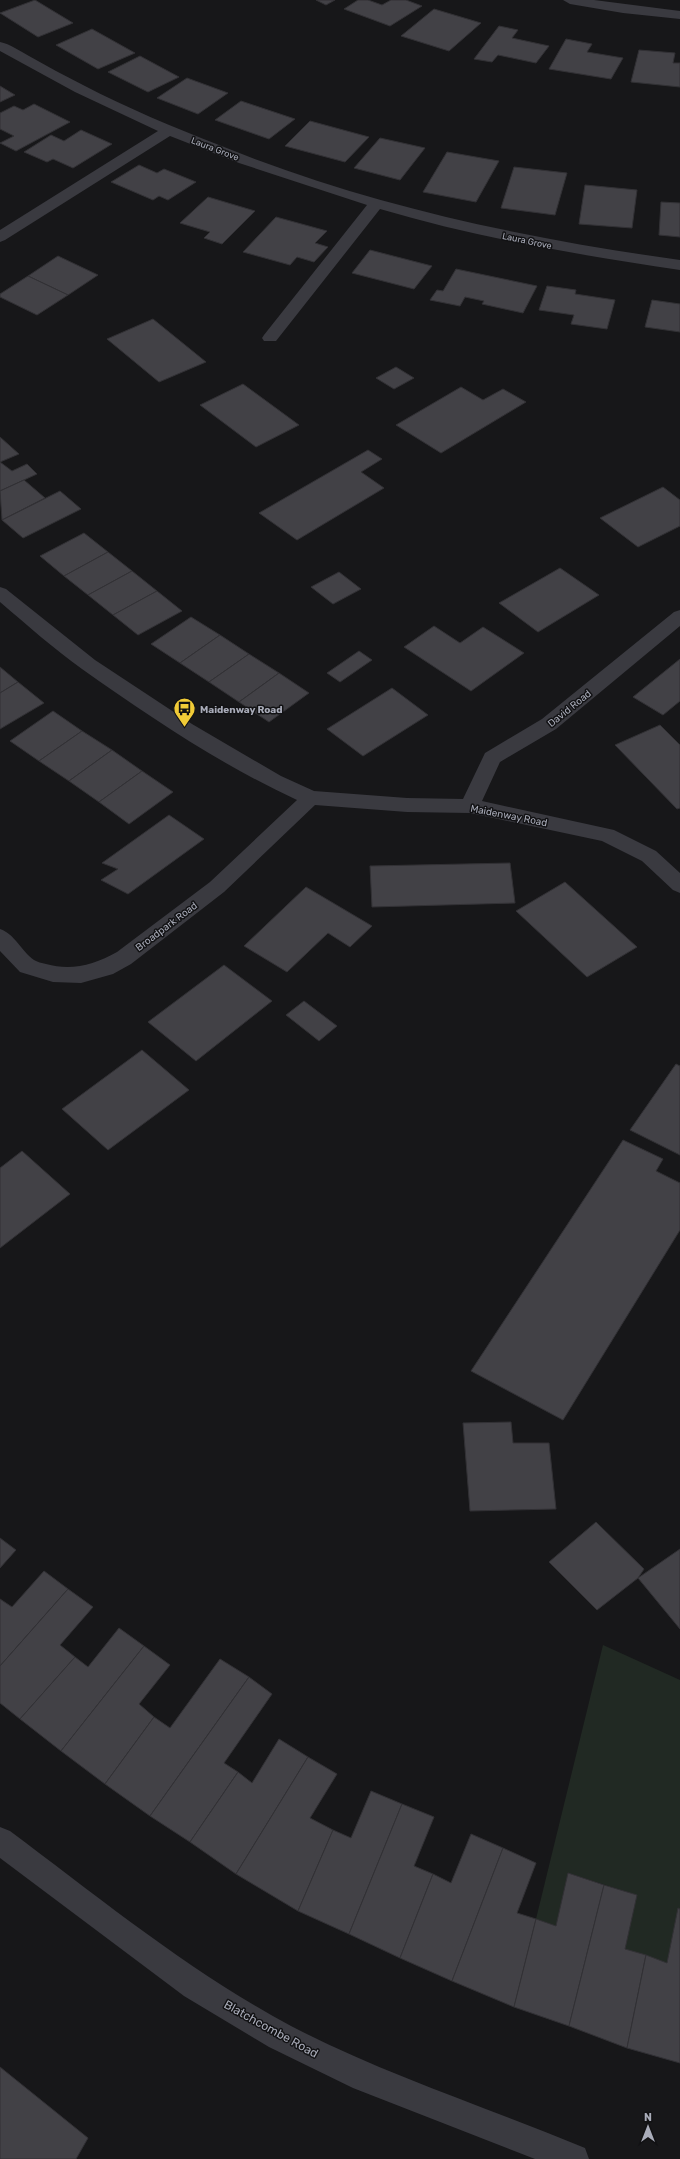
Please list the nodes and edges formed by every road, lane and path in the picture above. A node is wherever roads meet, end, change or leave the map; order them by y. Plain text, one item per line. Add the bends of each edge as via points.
1 (570, 0) edge
2 (680, 15) edge
3 (0, 46) edge
4 (168, 131) junction
5 (375, 205) junction
6 (0, 237) edge
7 (680, 265) edge
8 (270, 338) dead end
9 (0, 593) edge
10 (680, 616) edge
11 (312, 798) junction
12 (470, 806) junction
13 (680, 885) edge
14 (0, 937) edge
15 (0, 1841) edge
16 (574, 2159) edge

1 - 2 street
3 - 4 street, Laura Grove via 59,80
4 - 5 street, Laura Grove via 268,169
4 - 6 street
5 - 7 street, Laura Grove via 463,228 550,246
5 - 8 street
9 - 11 street, Maidenway Road via 88,664 185,730 274,781
10 - 12 street, David Road via 549,724 492,758
11 - 12 street, Maidenway Road via 407,805
11 - 14 street, Broadpark Road via 217,887 124,958 106,968 80,975 53,974 26,966
12 - 13 street, Maidenway Road via 607,835 649,856
15 - 16 street, Blatchcombe Road via 194,1986 280,2036 364,2077

